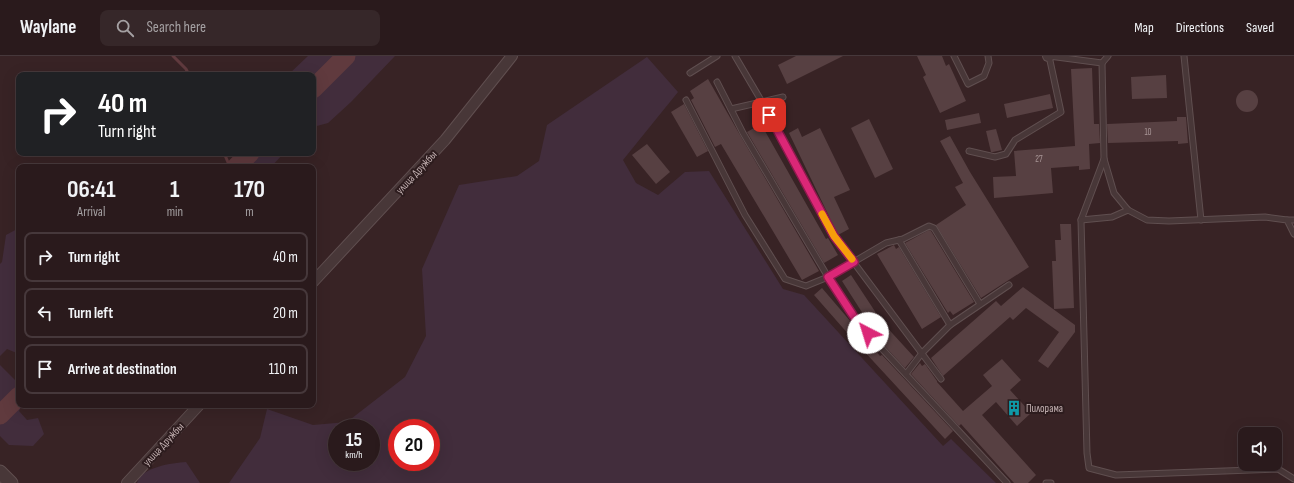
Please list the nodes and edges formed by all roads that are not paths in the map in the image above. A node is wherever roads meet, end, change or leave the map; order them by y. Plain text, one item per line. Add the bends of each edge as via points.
1 (512, 56) edge
2 (717, 56) edge
3 (735, 56) edge
4 (954, 56) edge
5 (988, 56) edge
6 (1048, 56) edge
7 (1108, 56) edge
8 (1184, 56) edge
9 (1102, 63) junction
10 (690, 73) dead end
11 (718, 82) dead end
12 (783, 97) dead end
13 (686, 100) dead end
14 (762, 102) junction
15 (731, 108) junction
16 (969, 151) dead end
17 (1104, 159) junction
18 (1128, 210) junction
19 (1081, 220) junction
20 (1202, 220) junction
21 (1287, 220) junction
22 (1294, 220) edge
23 (1294, 234) edge
24 (899, 240) junction
25 (854, 262) junction
26 (828, 277) junction
27 (316, 279) edge
28 (1009, 286) dead end
29 (980, 304) junction
30 (950, 325) junction
31 (922, 353) junction
32 (906, 374) junction
33 (941, 379) dead end
34 (196, 408) edge
35 (0, 472) edge
36 (1294, 479) edge
37 (12, 483) edge
38 (127, 483) edge
39 (1007, 483) edge
40 (1046, 483) edge
41 (1051, 483) edge

1 - 27 street, улица Дружбы via 445,140
2 - 10 lane
3 - 14 lane
4 - 5 lane via 968,84 984,76 989,63
6 - 9 lane
6 - 16 lane via 1061,112 1015,140 1006,154 995,157
7 - 9 lane
8 - 20 lane
9 - 17 lane
11 - 15 lane
12 - 14 lane
13 - 26 lane via 745,214 785,279 806,286
14 - 15 lane
14 - 25 lane via 834,236
15 - 26 lane via 743,133
17 - 18 lane via 1114,193
17 - 19 lane
18 - 19 lane via 1112,217
18 - 20 lane via 1147,220
19 - 36 lane via 1089,468 1116,476 1278,469
20 - 21 lane via 1265,217
21 - 22 lane
21 - 23 lane
24 - 25 lane via 886,243
24 - 29 lane via 929,226 934,228
24 - 30 lane
25 - 26 lane
25 - 31 lane
26 - 32 lane via 858,323
28 - 29 lane
29 - 30 lane
30 - 31 lane
31 - 32 lane
31 - 33 lane
32 - 39 lane
34 - 38 street, улица Дружбы
35 - 37 street
40 - 41 lane

